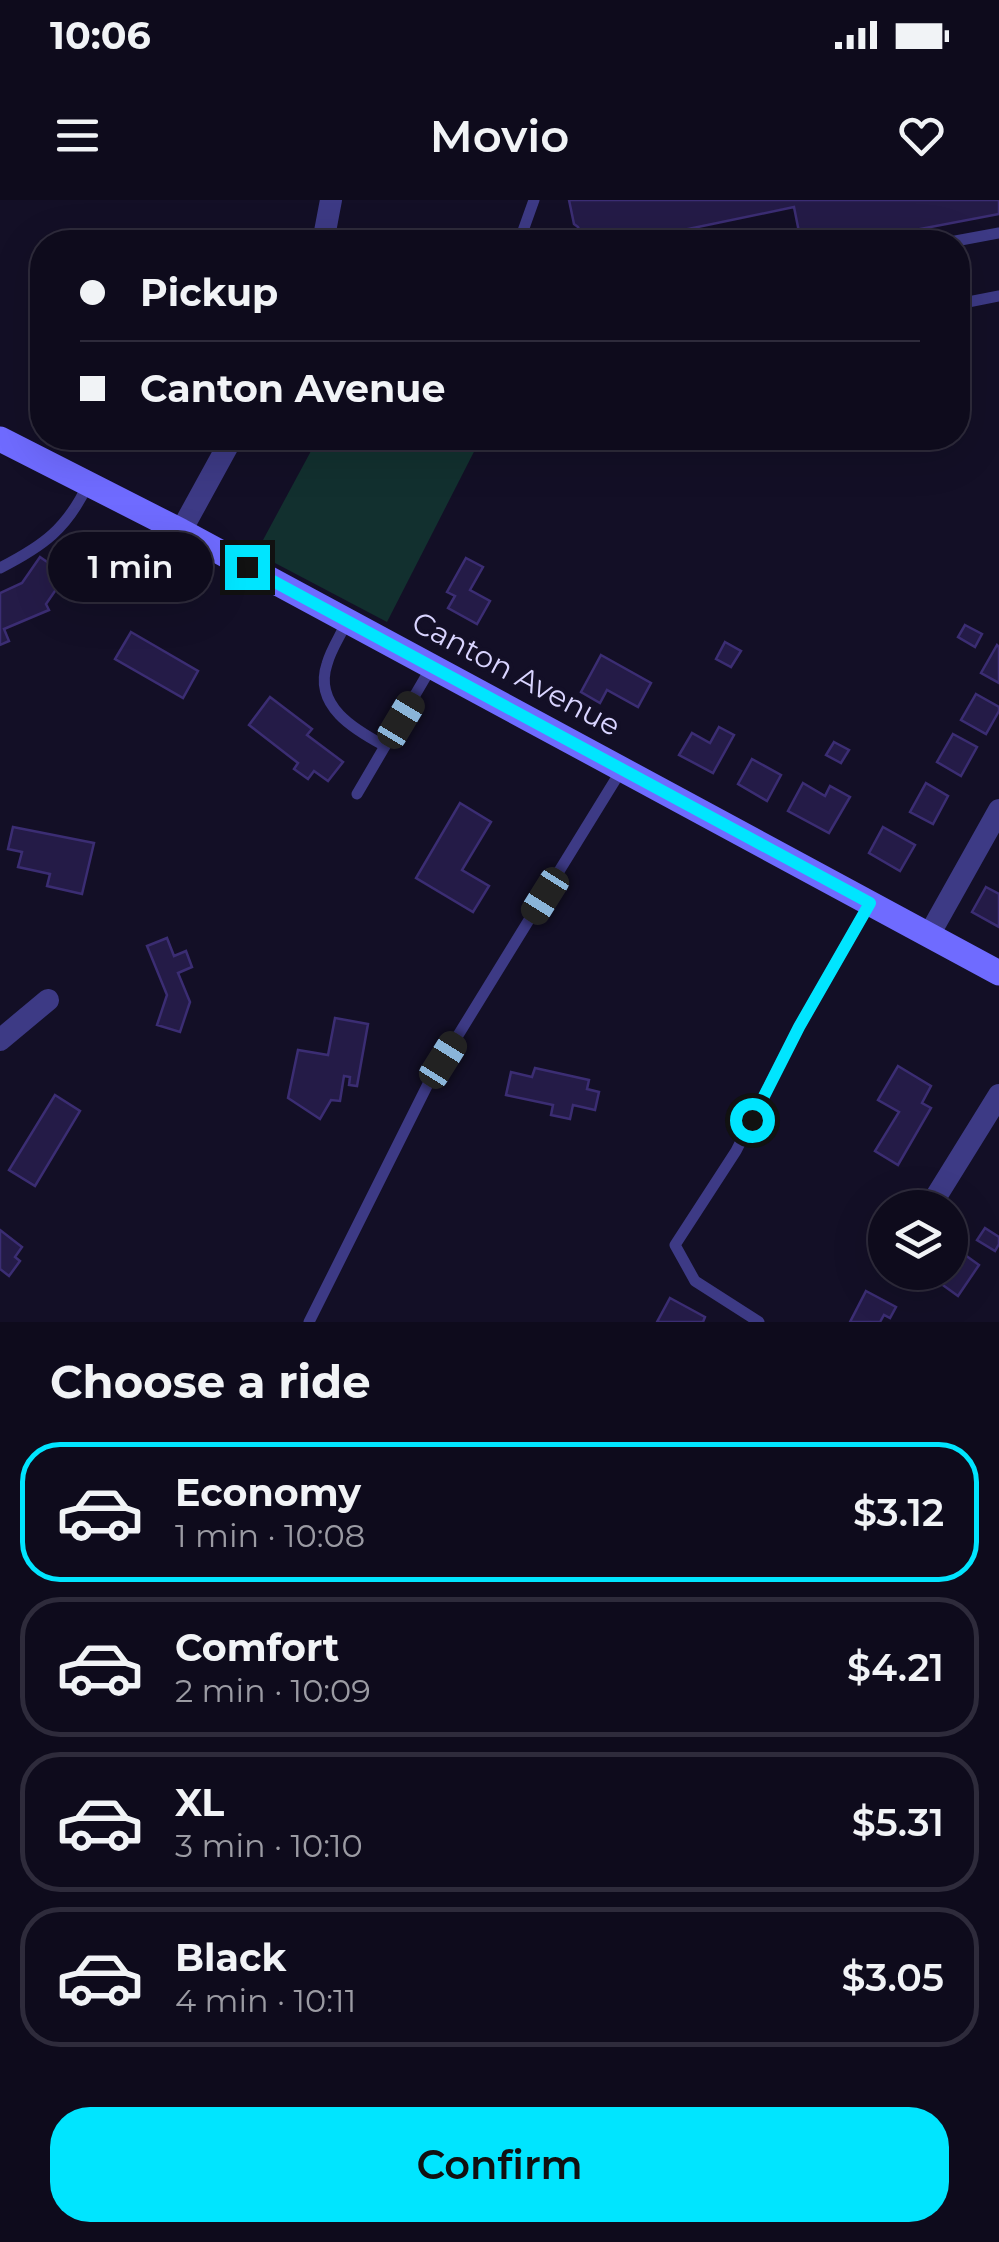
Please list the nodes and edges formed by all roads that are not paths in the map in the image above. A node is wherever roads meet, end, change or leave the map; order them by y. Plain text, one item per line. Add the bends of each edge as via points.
1 (331, 200) edge
2 (534, 200) edge
3 (325, 230) edge
4 (524, 230) edge
5 (999, 232) edge
6 (970, 238) edge
7 (999, 296) edge
8 (970, 302) edge
9 (6, 446) edge
10 (225, 450) edge
11 (88, 484) junction
12 (181, 531) junction
13 (0, 568) edge
14 (347, 620) junction
15 (432, 666) junction
16 (386, 746) junction
17 (622, 768) junction
18 (357, 794) dead end
19 (999, 810) edge
20 (870, 903) junction
21 (929, 936) junction
22 (999, 972) edge
23 (48, 1000) dead end
24 (0, 1040) edge
25 (999, 1095) edge
26 (940, 1190) edge
27 (309, 1322) edge
28 (760, 1322) edge

1 - 3 street
2 - 4 lane
5 - 6 lane
7 - 8 lane
9 - 11 main road, Canton Avenue
10 - 12 street
11 - 12 main road, Canton Avenue
11 - 13 lane via 45,543
12 - 14 main road, Canton Avenue
14 - 15 main road, Canton Avenue
14 - 16 lane via 326,664 328,696 352,728
15 - 16 lane
15 - 17 main road, Canton Avenue
16 - 18 lane
17 - 20 main road, Canton Avenue
17 - 27 lane via 421,1097
19 - 21 street
20 - 21 main road, Canton Avenue
20 - 28 lane via 736,1152 675,1245 695,1281
21 - 22 main road, Canton Avenue
23 - 24 street
25 - 26 street

